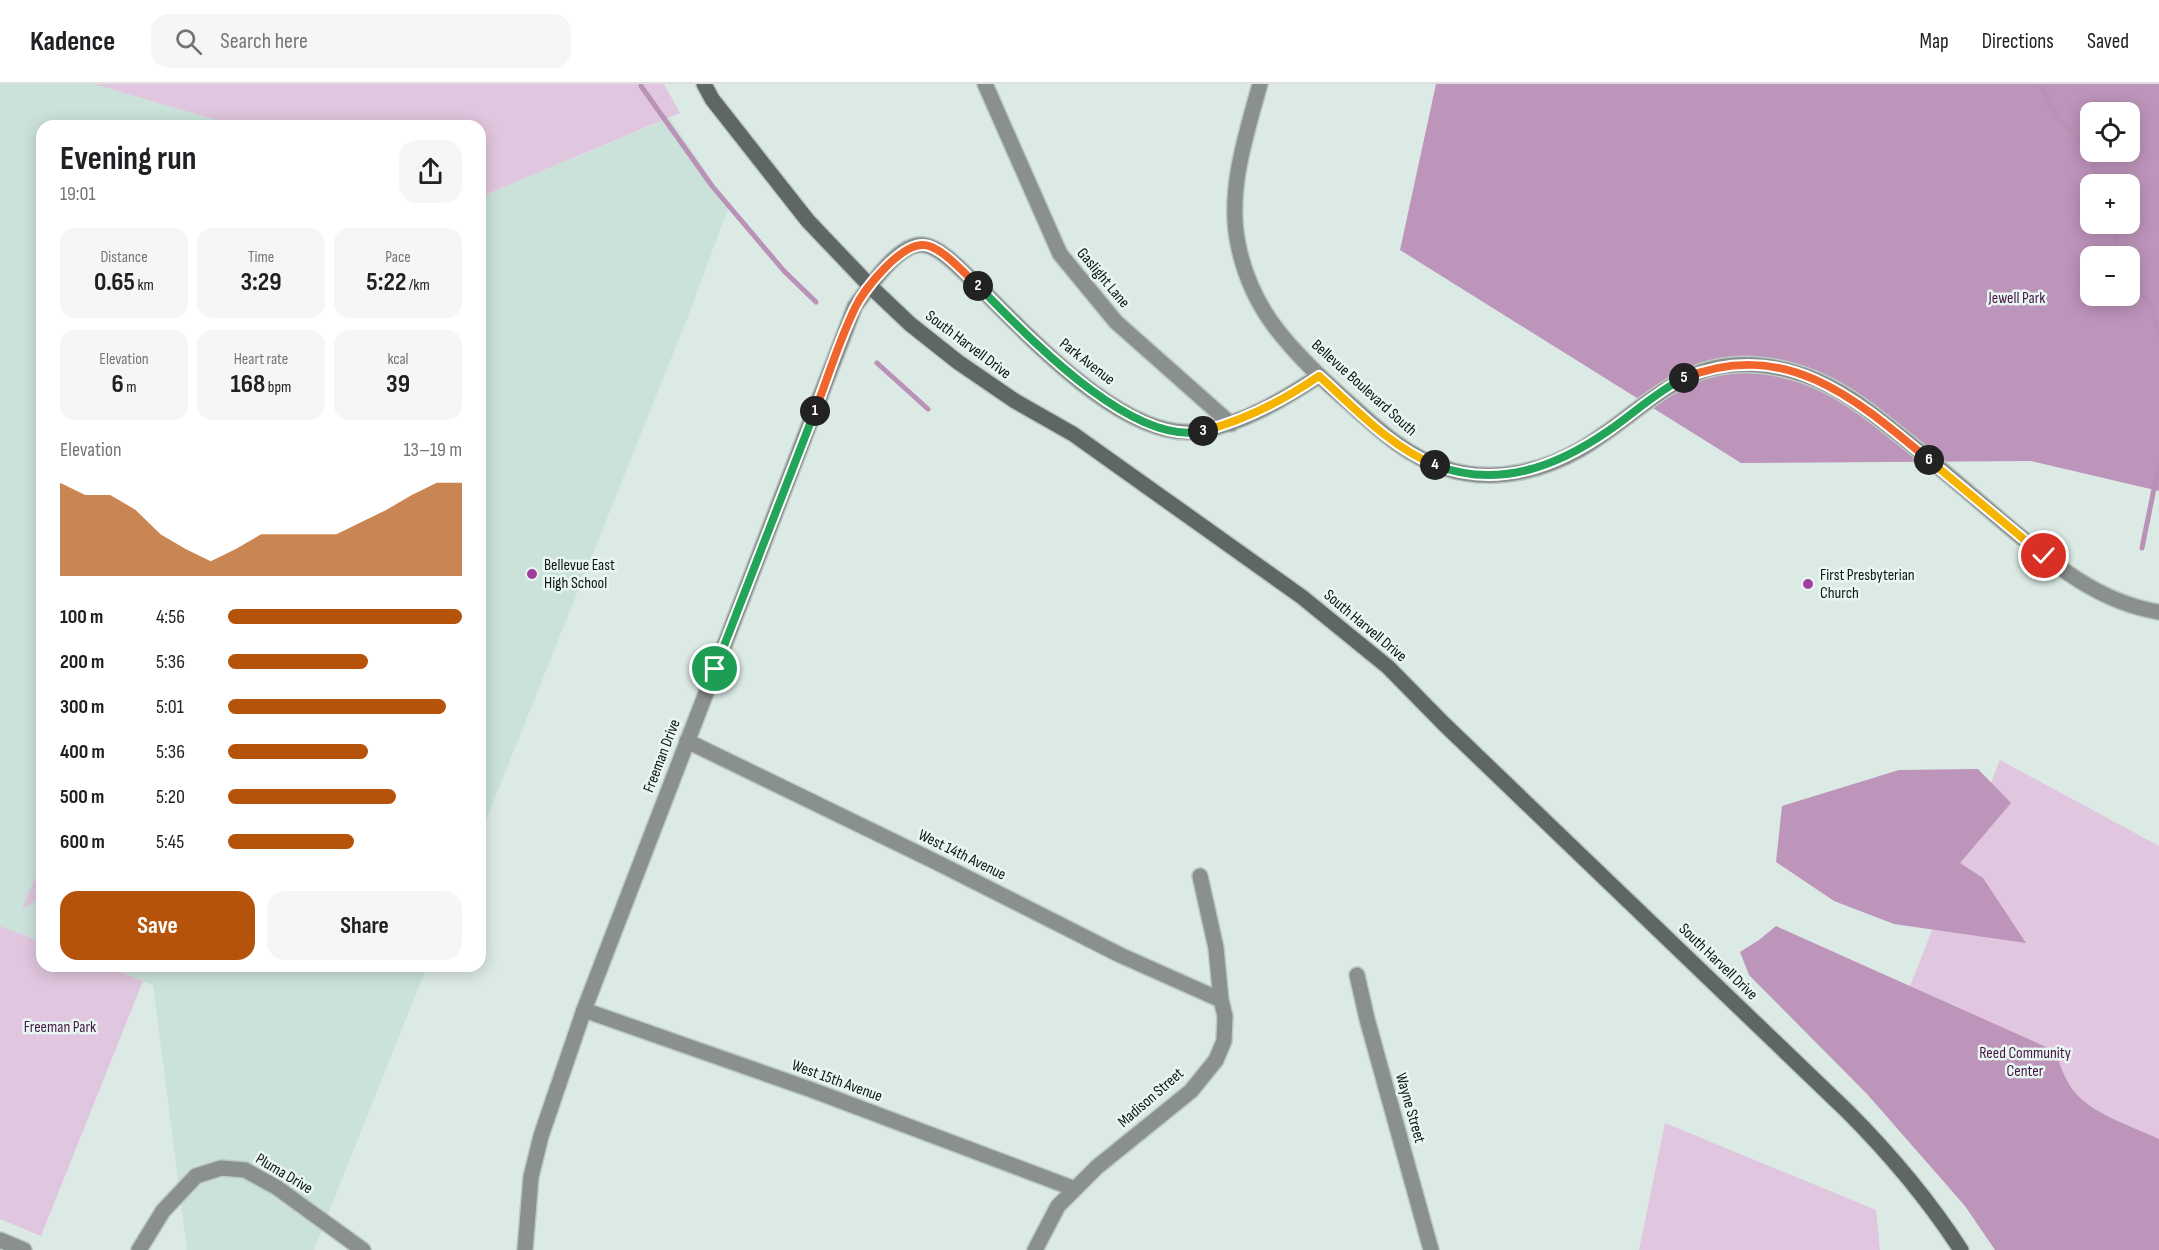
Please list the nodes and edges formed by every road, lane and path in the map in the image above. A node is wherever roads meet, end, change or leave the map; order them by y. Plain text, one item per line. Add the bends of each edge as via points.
1 (704, 84) edge
2 (984, 84) edge
3 (1260, 84) edge
4 (870, 286) junction
5 (1319, 376) junction
6 (1231, 424) junction
7 (2159, 612) edge
8 (687, 741) junction
9 (1200, 876) dead end
10 (1356, 975) dead end
11 (1221, 1000) junction
12 (584, 1010) junction
13 (1075, 1189) junction
14 (0, 1240) edge
15 (24, 1250) edge
16 (139, 1250) edge
17 (363, 1250) edge
18 (525, 1250) edge
19 (1035, 1250) edge
20 (1431, 1250) edge
21 (1961, 1250) edge

1 - 4 main road, South Harvell Drive via 808,221
2 - 6 street, Gaslight Lane via 1060,255 1116,322
3 - 5 street, Bellevue Boulevard South via 1237,184 1238,244 1246,273 1275,328
4 - 6 street, Park Avenue via 907,249 926,244 961,270 1070,375 1134,417 1178,431 1198,432
4 - 8 street, Freeman Drive via 855,306
4 - 21 main road, South Harvell Drive via 958,362 1073,434 1302,597 1388,668 1847,1111 1916,1186
5 - 6 street, Park Avenue
5 - 7 street, Bellevue Boulevard South via 1414,456 1450,470 1490,475 1522,472 1572,453 1674,383 1702,371 1724,365 1779,367 1808,376 1861,404 2093,590
8 - 11 street, West 14th Avenue via 1120,955
8 - 12 street, Freeman Drive
9 - 11 street, Madison Street via 1216,948
10 - 20 street, Wayne Street
11 - 13 street, Madison Street via 1224,1041 1216,1060 1191,1091 1096,1167
12 - 13 street, West 15th Avenue
12 - 18 street, Freeman Drive via 541,1136 531,1177
13 - 19 street, Madison Street via 1058,1206
14 - 15 street
16 - 17 street, Pluma Drive via 163,1211 196,1176 221,1168 245,1170 276,1187

